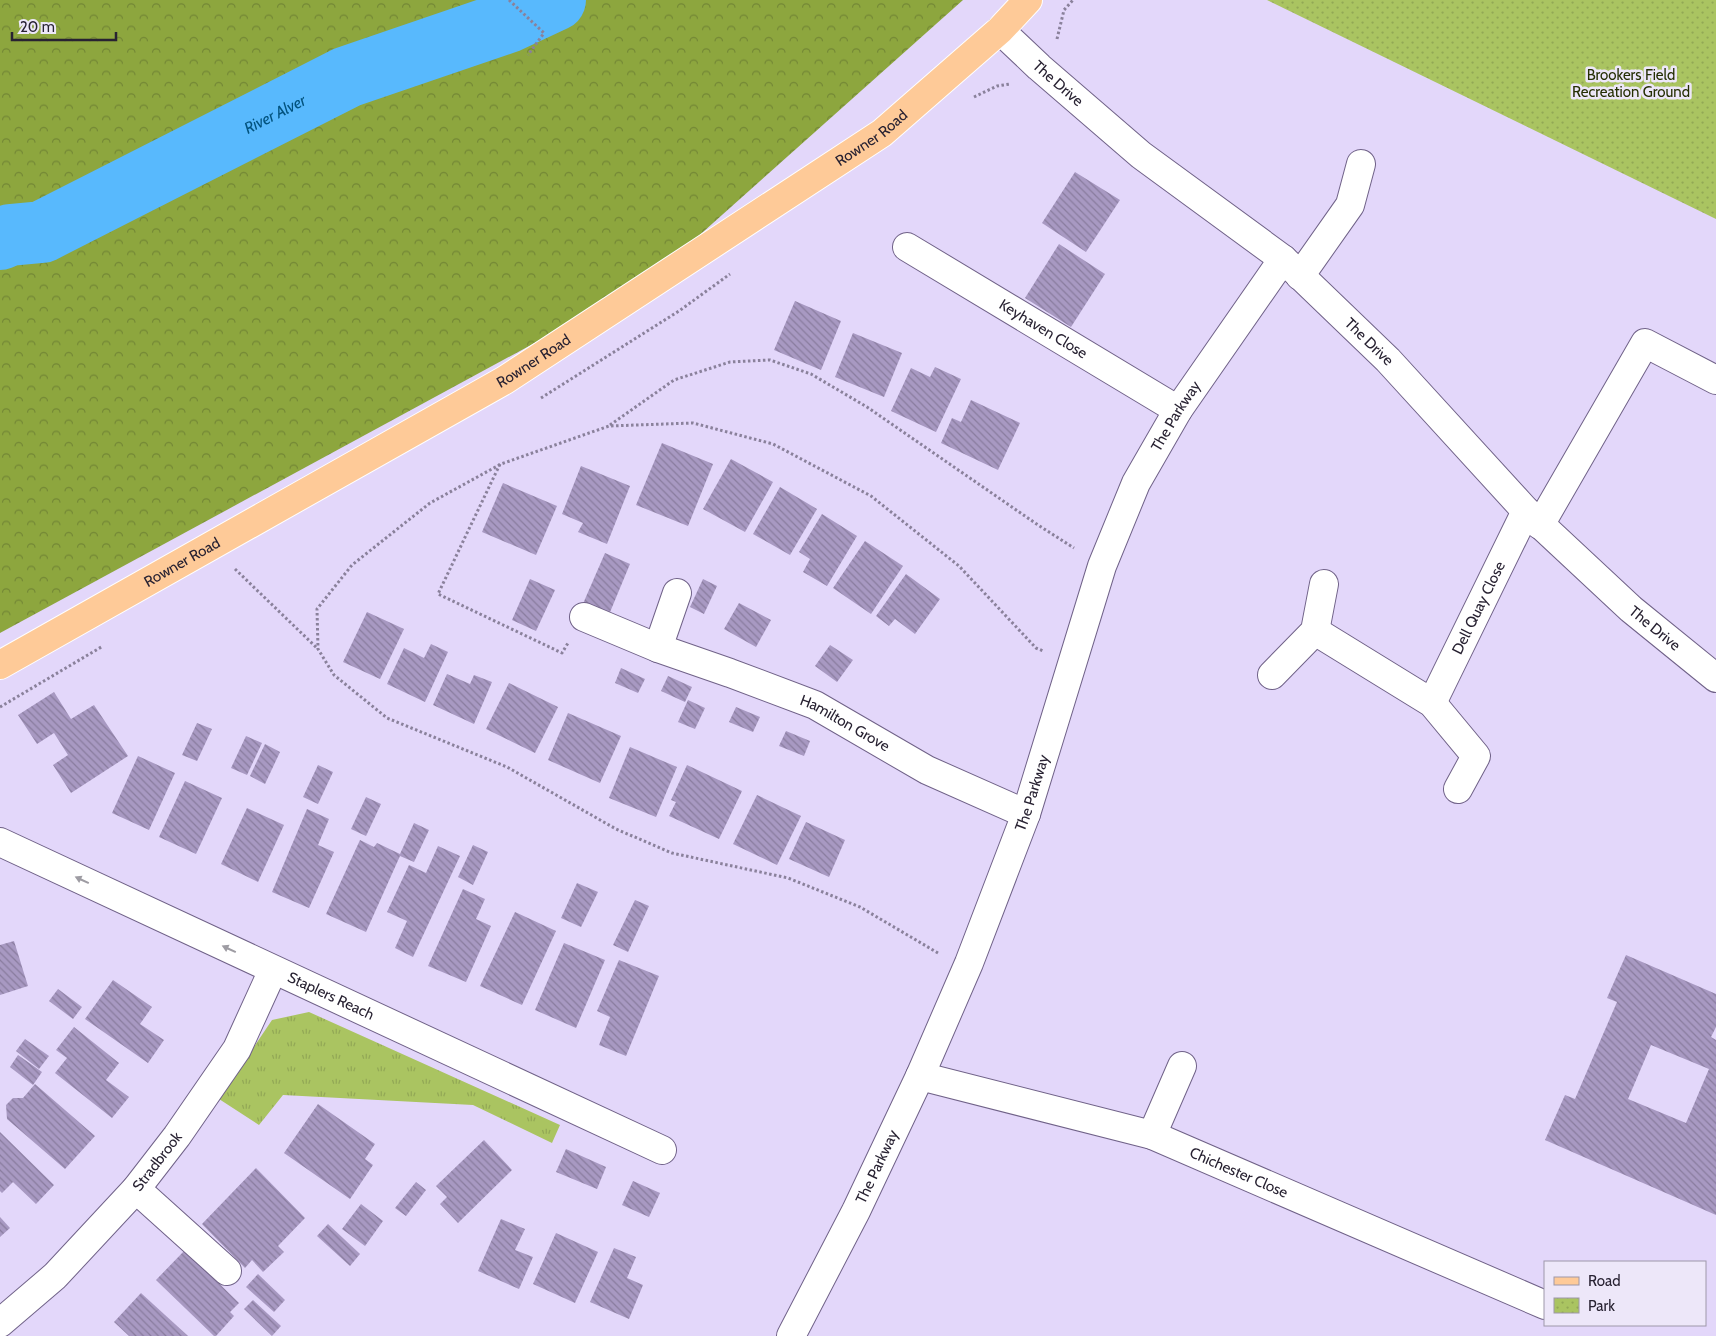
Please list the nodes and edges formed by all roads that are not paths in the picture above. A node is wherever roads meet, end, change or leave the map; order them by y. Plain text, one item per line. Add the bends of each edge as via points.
1 (1028, 0) edge
2 (1000, 30) junction
3 (1361, 164) dead end
4 (907, 247) dead end
5 (1291, 267) junction
6 (1716, 380) edge
7 (1178, 410) junction
8 (1533, 518) junction
9 (1324, 584) dead end
10 (677, 593) dead end
11 (584, 617) road end
12 (1315, 631) junction
13 (658, 648) junction
14 (0, 665) edge
15 (1272, 675) dead end
16 (1716, 678) edge
17 (1432, 703) junction
18 (1458, 789) dead end
19 (1026, 814) junction
20 (0, 842) edge
21 (274, 970) junction
22 (1182, 1066) dead end
23 (920, 1076) junction
24 (1152, 1136) junction
25 (662, 1150) dead end
26 (136, 1190) junction
27 (228, 1271) dead end
28 (1544, 1305) edge
29 (0, 1323) edge
30 (791, 1336) edge

1 - 2 main road, Rowner Road
2 - 5 street, The Drive via 1141,155
2 - 14 main road, Rowner Road via 882,133 505,380
3 - 5 street, The Parkway via 1350,205
4 - 7 street, Keyhaven Close
5 - 7 street, The Parkway
5 - 8 street, The Drive via 1388,360
6 - 8 street, Dell Quay Close via 1645,342
7 - 19 street, The Parkway via 1136,484 1102,566
8 - 16 street, The Drive via 1631,608
8 - 17 street, Dell Quay Close
9 - 12 street
10 - 13 street
11 - 13 street, Hamilton Grove
12 - 15 street
12 - 17 street
13 - 19 street, Hamilton Grove via 815,705 927,770
17 - 18 street via 1476,756
19 - 23 street, The Parkway via 969,963
21 -> 20 street, Staplers Reach
21 - 25 street, Staplers Reach
21 - 26 street, Stradbrook via 237,1049
22 - 24 street
23 - 24 street, Chichester Close
23 - 30 street, The Parkway via 856,1211
24 - 28 street, Chichester Close
26 - 27 street
26 - 29 street, Stradbrook via 55,1276

